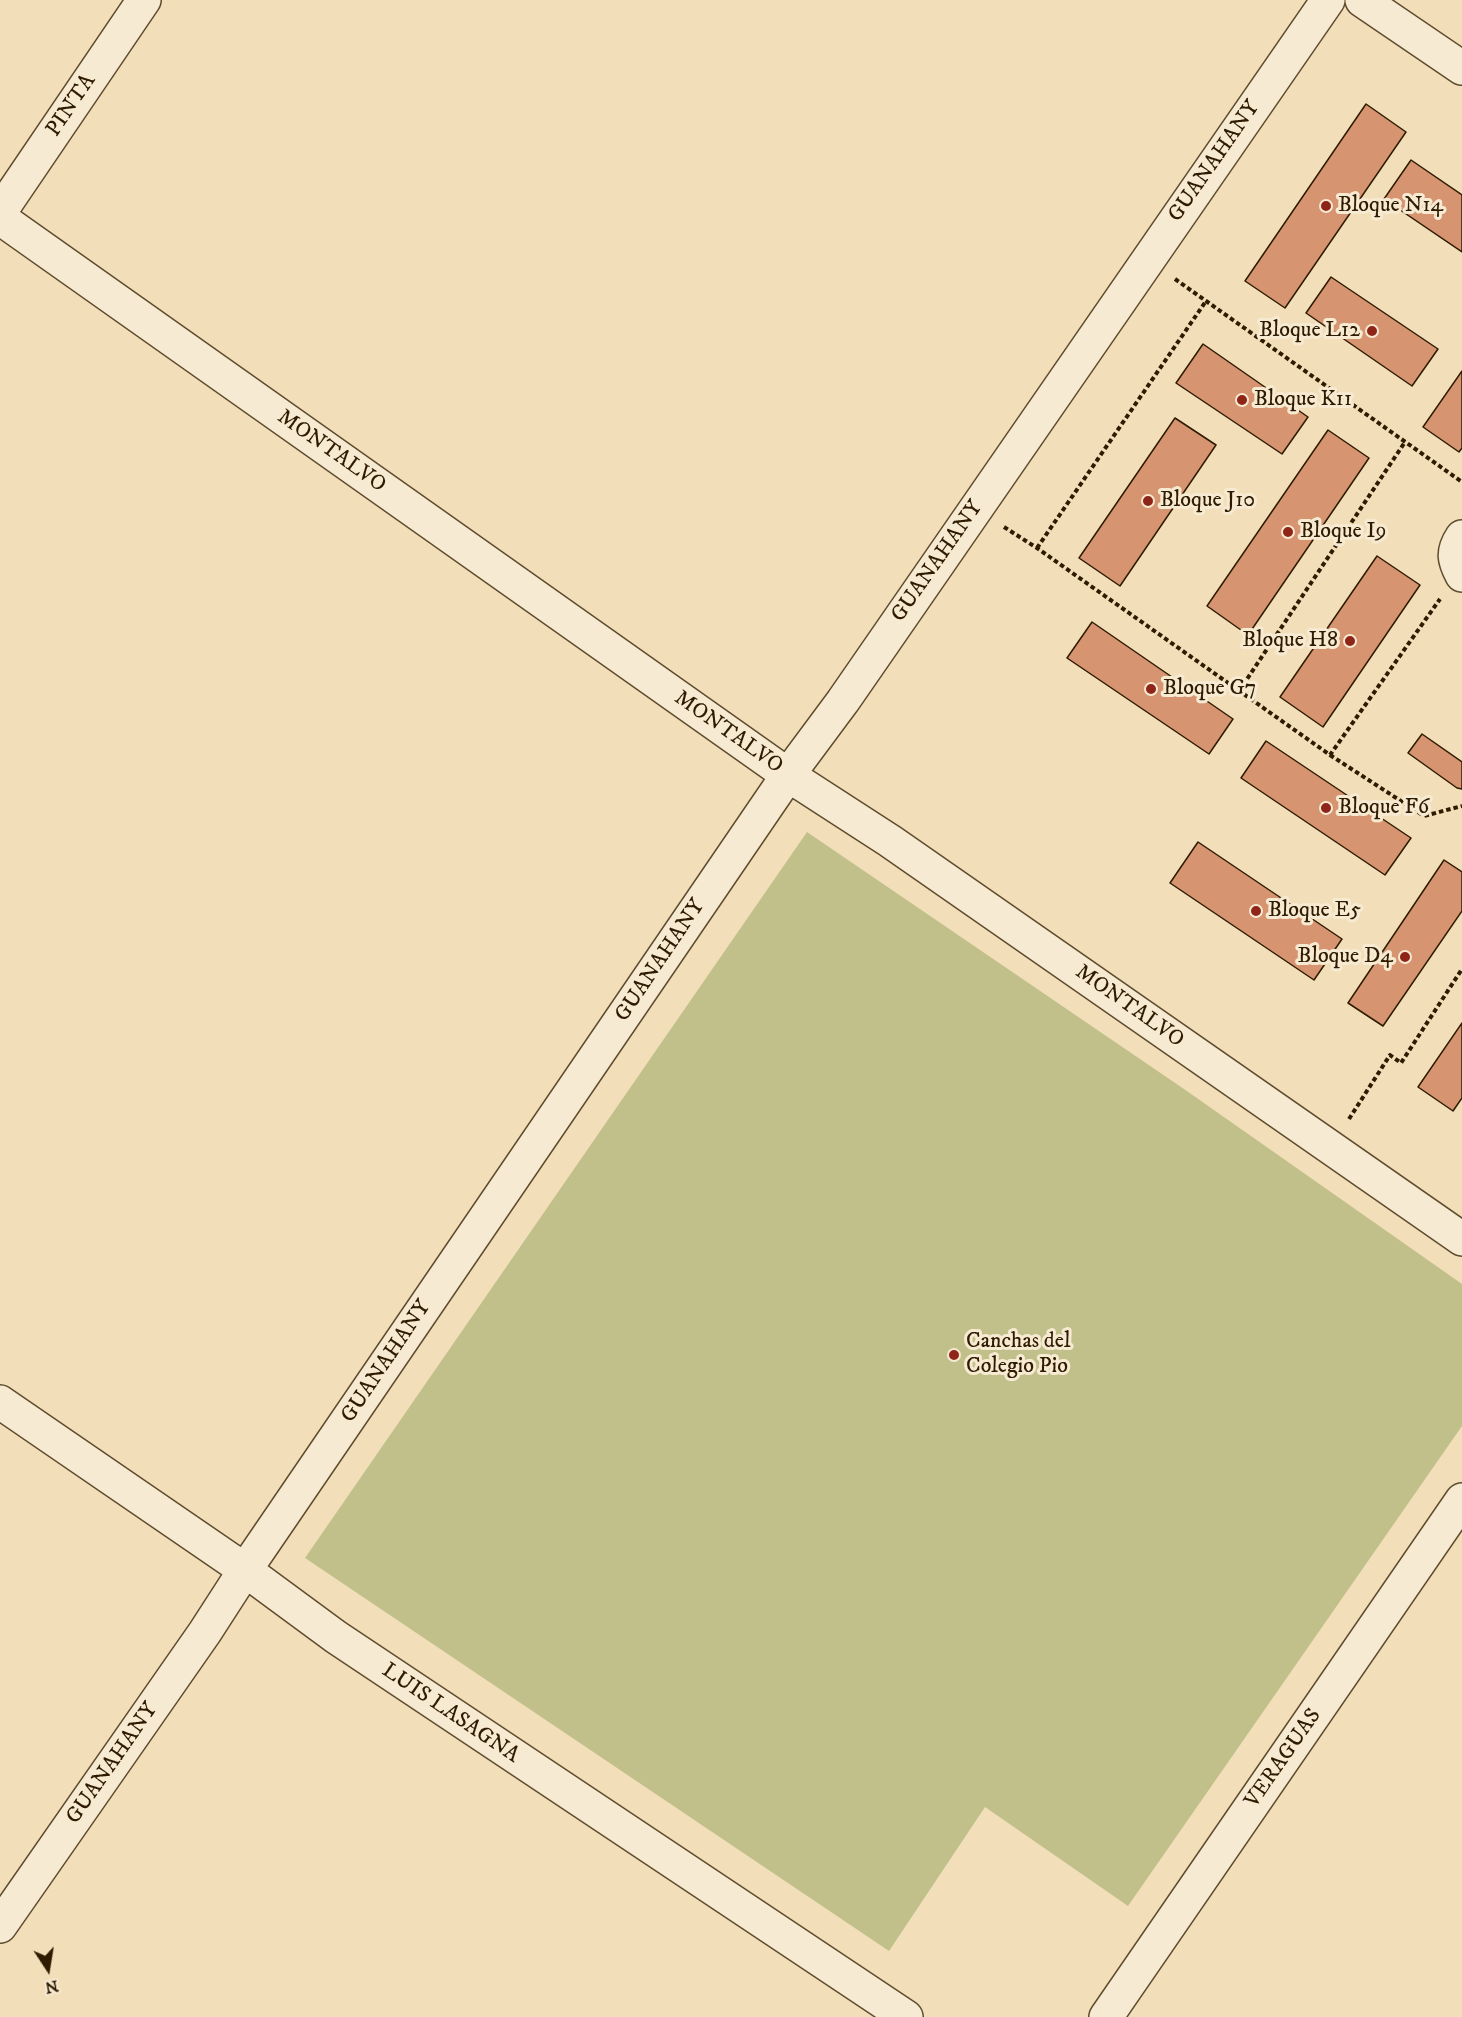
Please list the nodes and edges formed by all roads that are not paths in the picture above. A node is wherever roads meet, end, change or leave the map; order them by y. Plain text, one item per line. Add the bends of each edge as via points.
1 (144, 0) edge
2 (1328, 0) edge
3 (1362, 0) edge
4 (1462, 68) edge
5 (0, 212) edge
6 (0, 218) edge
7 (1462, 537) edge
8 (1461, 573) edge
9 (788, 775) junction
10 (1462, 1239) edge
11 (0, 1402) edge
12 (1462, 1500) edge
13 (244, 1570) junction
14 (0, 1926) edge
15 (906, 2017) edge
16 (1106, 2017) edge

1 - 5 street, PINTA
2 - 9 street, GUANAHANY
3 - 4 street
6 - 9 street, MONTALVO
7 - 8 street via 1454,549
9 - 10 street, MONTALVO via 890,841
9 - 13 street, GUANAHANY
11 - 13 street, LUIS LASAGNA
12 - 16 street, VERAGUAS
13 - 14 street, GUANAHANY
13 - 15 street, LUIS LASAGNA via 346,1644

